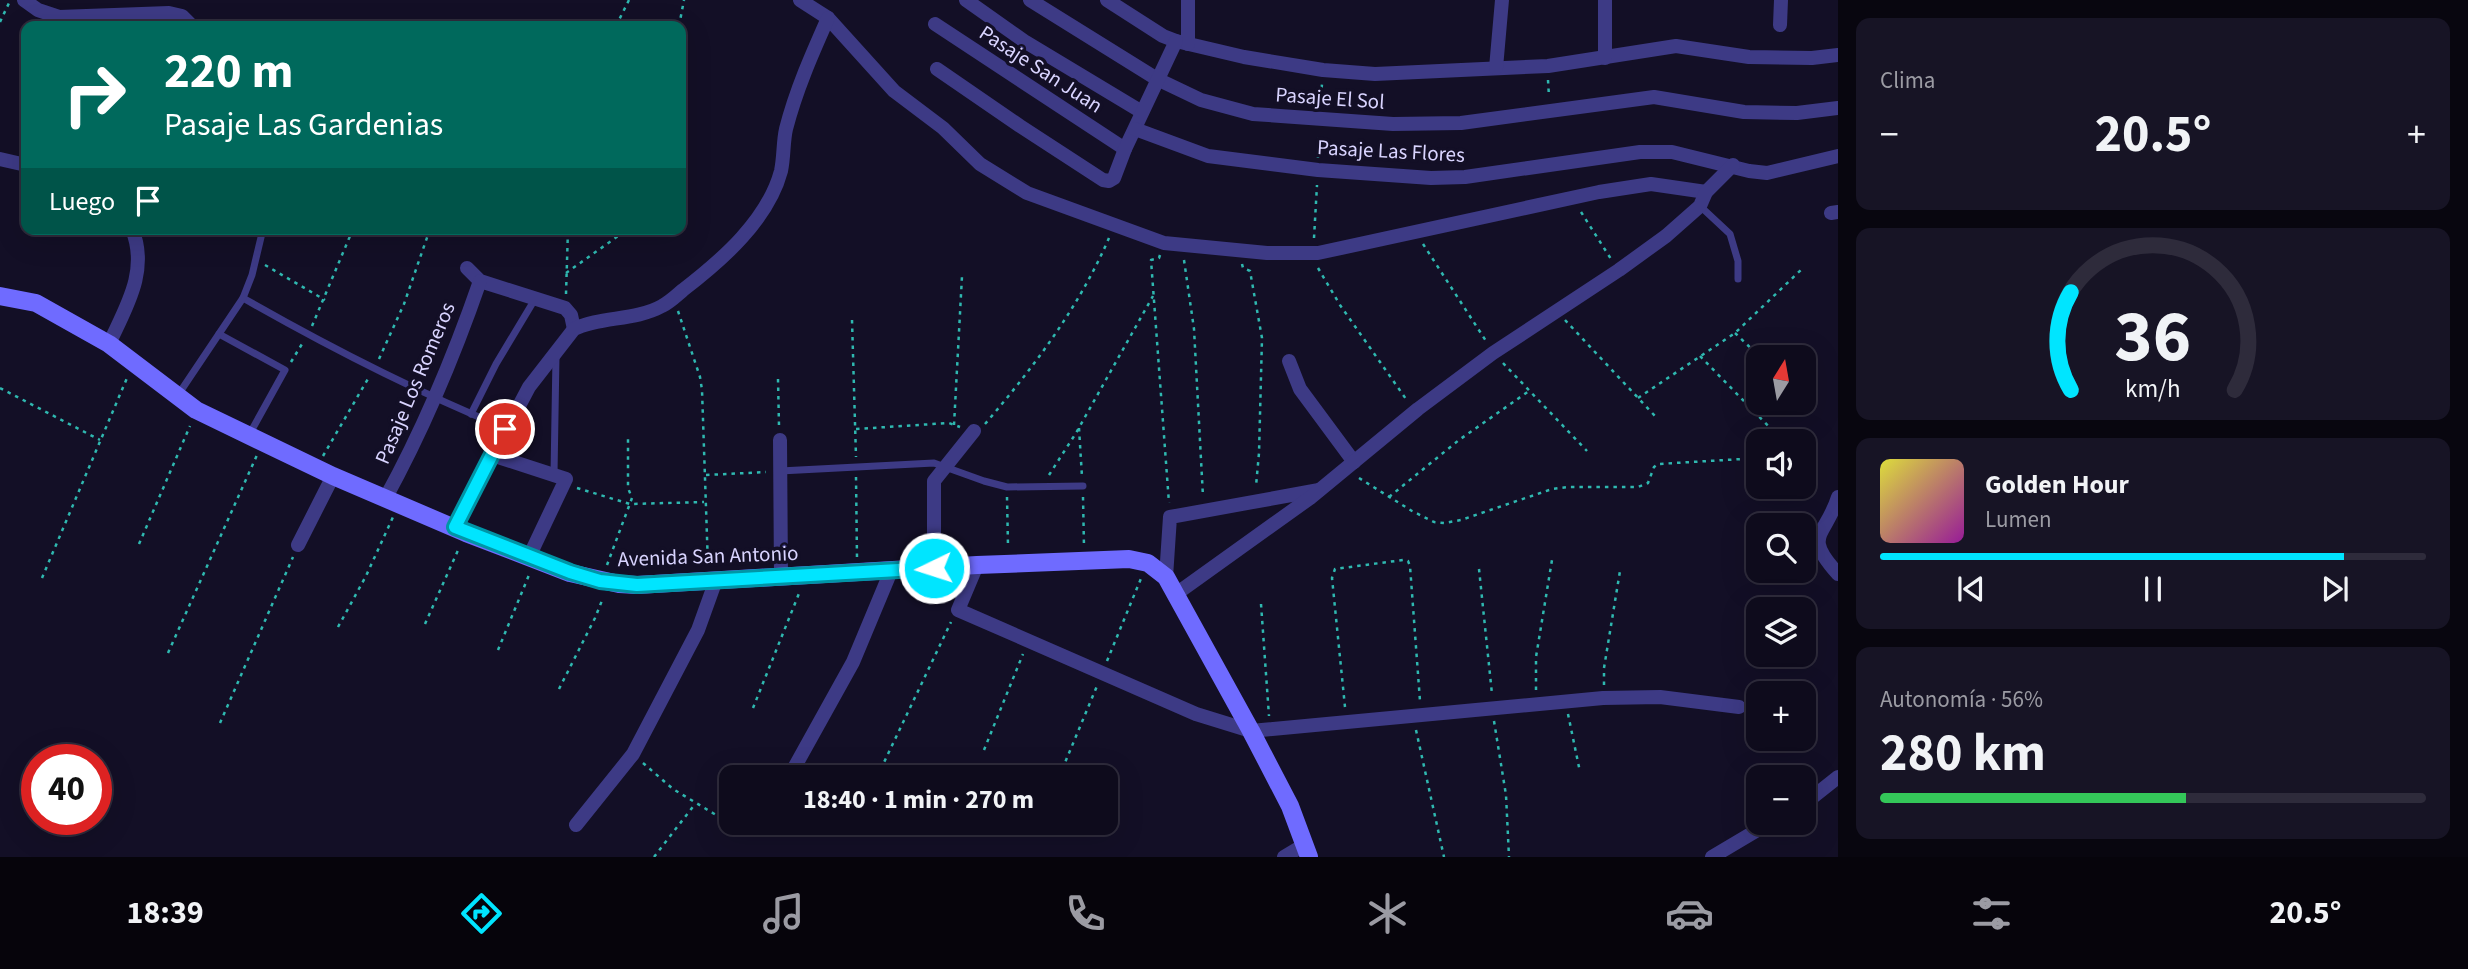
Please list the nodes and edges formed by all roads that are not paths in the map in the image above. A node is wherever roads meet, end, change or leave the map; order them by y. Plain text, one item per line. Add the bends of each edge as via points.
1 (24, 0) edge
2 (800, 0) edge
3 (966, 0) edge
4 (1030, 0) edge
5 (1107, 0) edge
6 (1188, 0) edge
7 (1502, 0) edge
8 (1605, 0) edge
9 (1781, 0) edge
10 (828, 18) junction
11 (187, 21) edge
12 (935, 24) dead end
13 (1780, 25) dead end
14 (1182, 43) junction
15 (1838, 55) edge
16 (1605, 58) junction
17 (1496, 68) junction
18 (937, 69) dead end
19 (1157, 79) junction
20 (1838, 108) edge
21 (1142, 113) junction
22 (1135, 129) junction
23 (1125, 149) junction
24 (1838, 156) edge
25 (0, 159) edge
26 (21, 164) edge
27 (1733, 165) junction
28 (1703, 199) junction
29 (134, 235) edge
30 (262, 235) edge
31 (467, 268) dead end
32 (1738, 279) dead end
33 (480, 281) junction
34 (0, 296) edge
35 (243, 298) junction
36 (535, 299) junction
37 (574, 328) junction
38 (219, 334) junction
39 (109, 344) junction
40 (556, 353) junction
41 (1289, 361) dead end
42 (177, 395) junction
43 (433, 397) junction
44 (471, 414) junction
45 (505, 429) junction
46 (974, 431) road end
47 (256, 439) junction
48 (780, 440) road end
49 (492, 455) junction
50 (1350, 466) junction
51 (944, 467) junction
52 (779, 471) junction
53 (333, 476) junction
54 (561, 480) junction
55 (1083, 486) dead end
56 (1320, 490) junction
57 (1838, 497) edge
58 (392, 502) junction
59 (460, 530) junction
60 (298, 544) road end
61 (532, 558) junction
62 (977, 565) junction
63 (934, 568) junction
64 (891, 571) junction
65 (1838, 574) edge
66 (781, 576) junction
67 (1166, 577) junction
68 (713, 580) junction
69 (1177, 594) junction
70 (1739, 707) dead end
71 (1251, 731) junction
72 (796, 765) edge
73 (1838, 777) edge
74 (1816, 794) edge
75 (576, 825) dead end
76 (1749, 835) edge
77 (1306, 851) edge
78 (1284, 857) edge
79 (1712, 857) edge

1 - 11 street via 58,17 169,13
2 - 10 street
3 - 21 street
4 - 19 street, Pasaje El Sol
5 - 14 street
6 - 14 street
7 - 17 street
8 - 16 street
9 - 13 street
10 - 28 street via 894,91 943,128 980,164 1027,193 1164,243 1318,253 1651,184
10 - 37 street via 799,86 785,131 780,172 766,204 745,234 663,306
12 - 23 street, Pasaje San Juan
14 - 17 street via 1322,70 1375,74
14 - 19 street
15 - 16 street via 1749,57 1676,46
16 - 17 street
18 - 23 street via 1103,180 1114,178
19 - 20 street, Pasaje El Sol via 1201,100 1253,114 1393,124 1461,123 1654,97 1744,112
19 - 21 street
21 - 22 street
22 - 23 street
22 - 27 street, Pasaje Las Flores via 1208,156 1431,178 1640,152 1672,152
24 - 27 street, Pasaje Las Flores via 1767,173
25 - 26 street
27 - 28 street
28 - 32 lane via 1730,234
28 - 50 street via 1666,236 1493,353
29 - 39 street via 139,255 137,277
30 - 35 lane
31 - 33 street
33 - 36 street
33 - 43 street, Pasaje Los Romeros via 460,341
34 - 39 street, Avenida San Antonio via 36,303
35 - 38 lane
35 - 43 lane
36 - 37 street via 565,308 572,315
36 - 44 lane
37 - 40 street
38 - 42 lane
38 - 47 lane via 285,370
39 - 42 street, Avenida San Antonio
40 - 45 street
40 - 54 lane
41 - 50 street via 1300,389
42 - 47 street, Avenida San Antonio via 196,410
43 - 44 lane
43 - 58 street, Pasaje Los Romeros
44 - 45 lane
45 - 49 street
46 - 51 street
47 - 53 street, Avenida San Antonio
48 - 52 street
49 - 54 street
49 - 59 street
50 - 56 street
51 - 52 lane via 934,463
51 - 55 lane via 1007,487
51 - 63 street via 934,481
52 - 66 street
53 - 58 street, Avenida San Antonio
53 - 60 street
54 - 61 street
56 - 67 street via 1170,517
56 - 69 street
57 - 65 street via 1818,534 1820,554
58 - 59 street, Avenida San Antonio
59 - 61 street, Avenida San Antonio
61 - 68 street, Avenida San Antonio via 605,581 637,585
62 - 63 street, Avenida San Antonio
62 - 67 street, Avenida San Antonio via 1129,559 1148,563
62 - 71 street via 958,610 1196,714
63 - 64 street, Avenida San Antonio
64 - 66 street, Avenida San Antonio
64 - 72 street via 853,662
66 - 68 street, Avenida San Antonio
67 - 69 street
68 - 75 street via 698,630 633,754
69 - 71 street
70 - 71 street via 1660,697 1603,698
71 - 77 street via 1290,806
73 - 74 street
76 - 79 street
77 - 78 street

